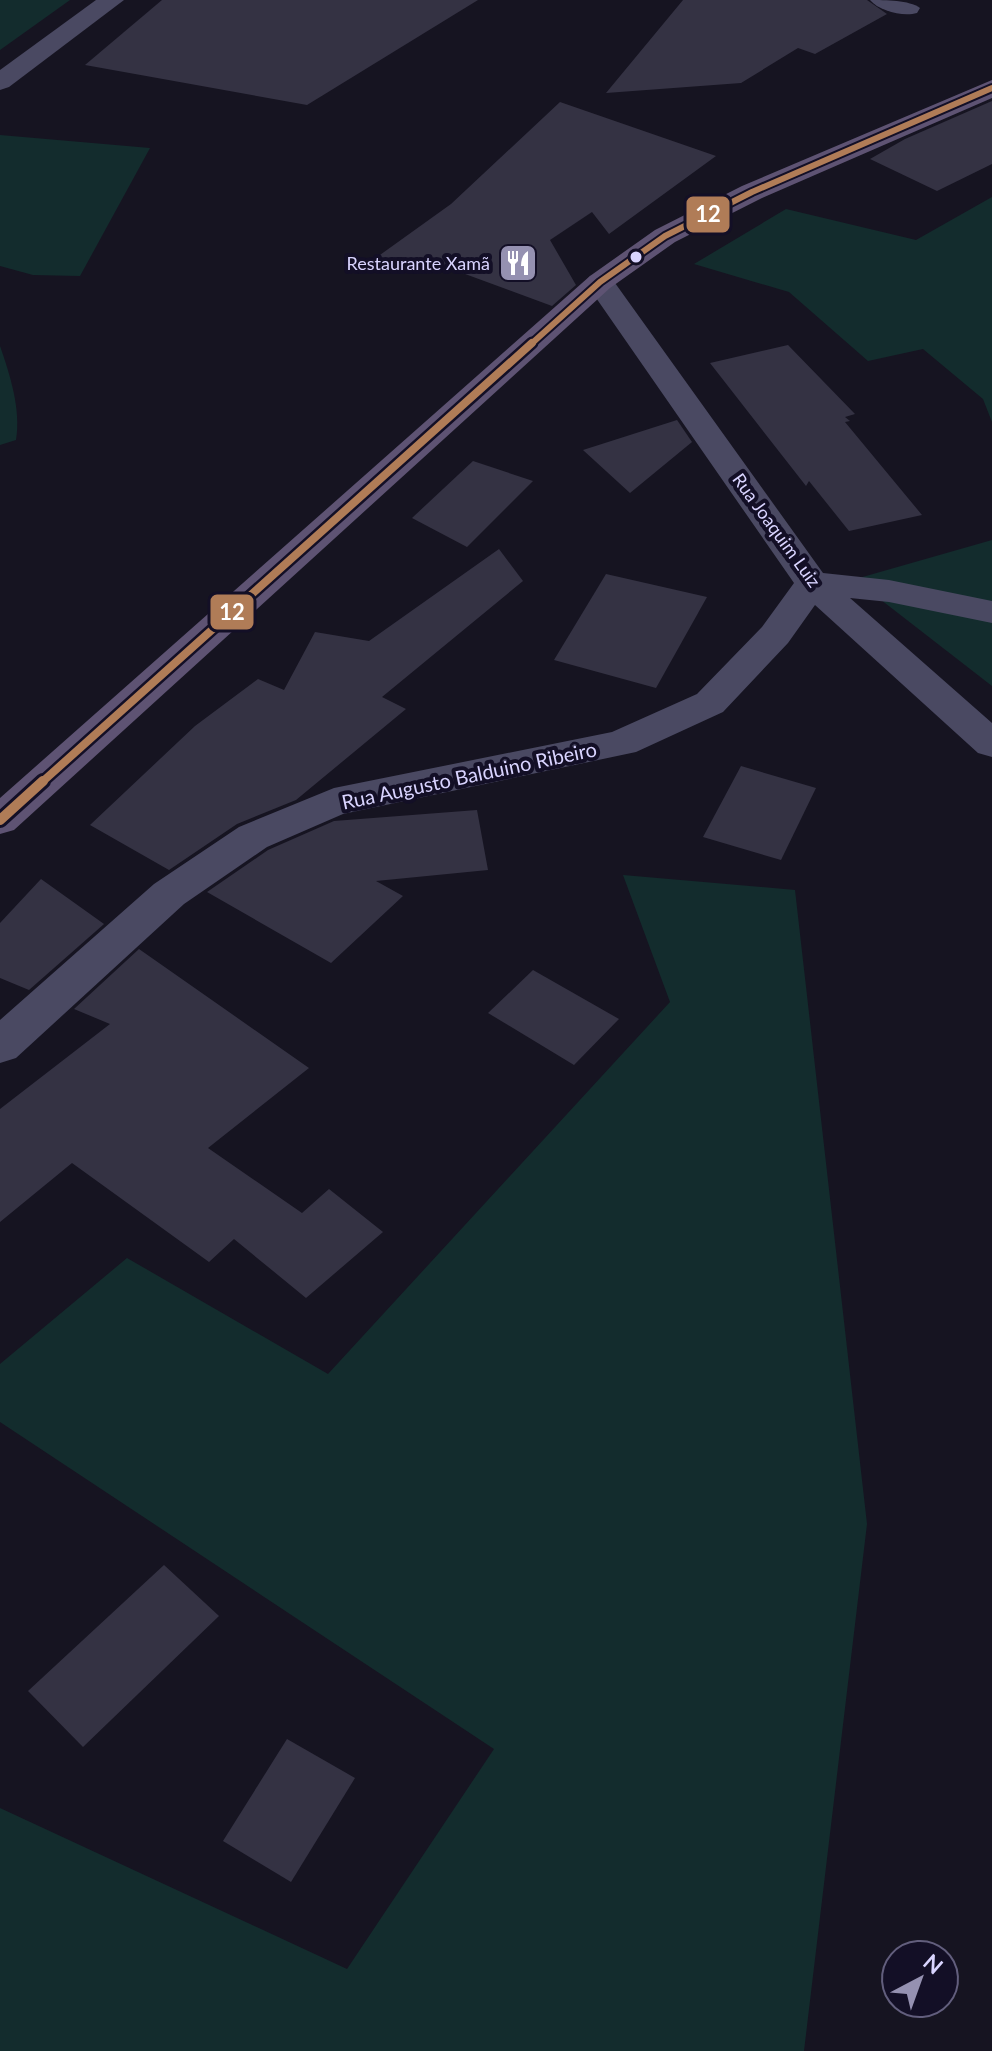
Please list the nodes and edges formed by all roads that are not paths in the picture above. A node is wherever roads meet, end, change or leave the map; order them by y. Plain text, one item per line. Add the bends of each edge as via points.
1 (112, 0) edge
2 (882, 0) edge
3 (908, 8) dead end
4 (0, 82) edge
5 (992, 88) edge
6 (600, 282) junction
7 (812, 583) junction
8 (992, 612) edge
9 (992, 744) edge
10 (0, 820) edge
11 (0, 1046) edge

1 - 4 street
2 - 3 street
5 - 6 main road via 727,205 665,236
6 - 7 street, Rua Joaquim Luiz
6 - 10 main road
7 - 8 street via 889,591
7 - 9 street, Rua Joaquim Luiz
7 - 11 street, Rua Augusto Balduino Ribeiro via 775,635 710,703 622,743 334,802 253,837 169,894

